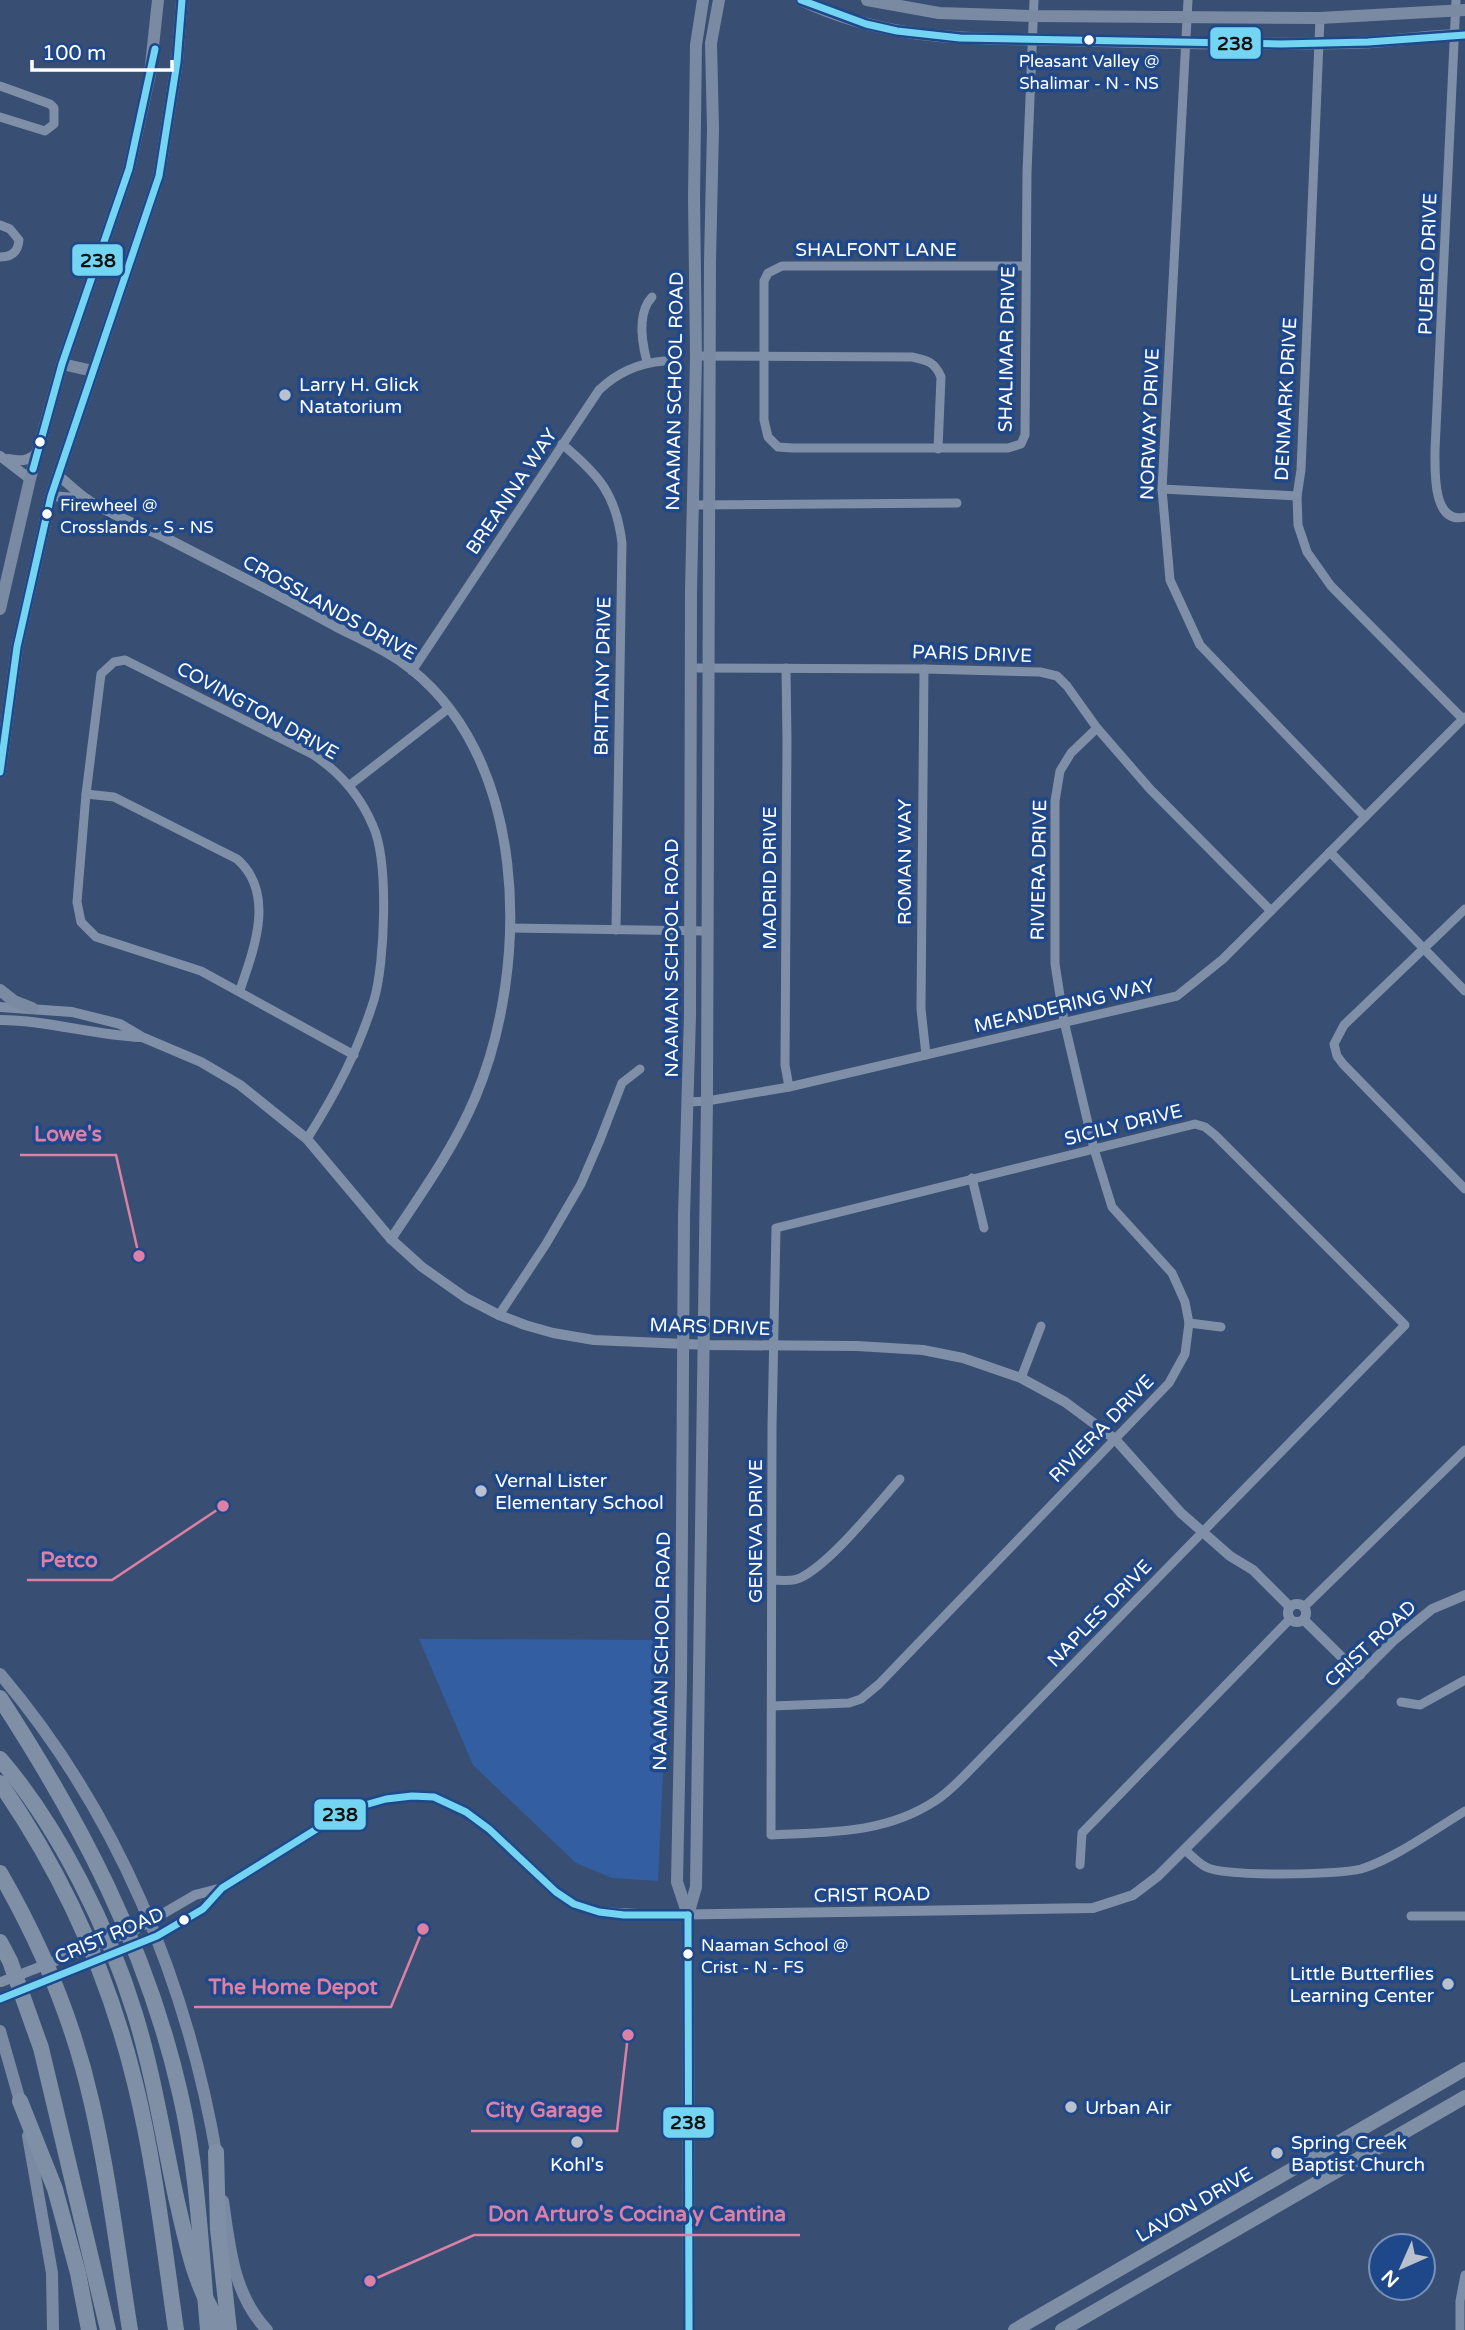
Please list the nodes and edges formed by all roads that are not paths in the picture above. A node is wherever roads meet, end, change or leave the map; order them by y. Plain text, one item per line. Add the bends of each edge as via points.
1 (158, 0) edge
2 (182, 0) edge
3 (704, 0) edge
4 (719, 0) edge
5 (801, 0) edge
6 (867, 0) edge
7 (1034, 0) edge
8 (1188, 0) edge
9 (1459, 7) edge
10 (1033, 16) junction
11 (1186, 16) junction
12 (1320, 18) junction
13 (1459, 35) edge
14 (1034, 40) junction
15 (1320, 43) junction
16 (1185, 44) junction
17 (150, 74) junction
18 (175, 76) junction
19 (0, 86) edge
20 (0, 117) edge
21 (0, 225) edge
22 (0, 257) edge
23 (1026, 266) junction
24 (652, 297) dead end
25 (703, 355) junction
26 (763, 355) junction
27 (664, 361) dead end
28 (647, 362) junction
29 (62, 364) junction
30 (93, 371) junction
31 (562, 444) junction
32 (938, 449) junction
33 (37, 453) junction
34 (3, 458) edge
35 (57, 474) junction
36 (30, 479) junction
37 (1162, 489) junction
38 (51, 496) junction
39 (1297, 496) junction
40 (87, 499) junction
41 (957, 503) dead end
42 (709, 504) junction
43 (693, 505) junction
44 (1462, 518) edge
45 (0, 609) edge
46 (692, 668) junction
47 (709, 668) junction
48 (786, 668) junction
49 (924, 669) junction
50 (412, 671) junction
51 (449, 708) junction
52 (1464, 718) edge
53 (1097, 728) junction
54 (0, 772) edge
55 (349, 785) junction
56 (86, 793) junction
57 (1365, 817) junction
58 (1330, 852) junction
59 (1465, 909) edge
60 (1271, 911) junction
61 (510, 928) junction
62 (616, 929) junction
63 (689, 931) junction
64 (706, 932) junction
65 (1423, 949) junction
66 (0, 990) edge
67 (240, 990) junction
68 (1465, 991) edge
69 (0, 1007) edge
70 (32, 1008) junction
71 (0, 1020) edge
72 (1064, 1021) junction
73 (142, 1037) junction
74 (354, 1055) junction
75 (926, 1055) junction
76 (640, 1069) dead end
77 (789, 1087) junction
78 (707, 1101) junction
79 (689, 1102) junction
80 (307, 1139) junction
81 (1094, 1149) junction
82 (972, 1178) junction
83 (1465, 1189) edge
84 (776, 1228) joint
85 (984, 1228) dead end
86 (391, 1239) junction
87 (499, 1315) junction
88 (1189, 1323) junction
89 (1405, 1325) joint
90 (1041, 1326) dead end
91 (1221, 1326) dead end
92 (683, 1344) junction
93 (702, 1345) junction
94 (774, 1346) junction
95 (1021, 1378) junction
96 (1115, 1439) junction
97 (1465, 1450) edge
98 (900, 1479) dead end
99 (1202, 1532) junction
100 (773, 1580) junction
101 (1465, 1595) edge
102 (1290, 1607) junction
103 (1304, 1607) junction
104 (1290, 1619) junction
105 (1304, 1620) junction
106 (0, 1674) edge
107 (1360, 1675) junction
108 (1465, 1680) edge
109 (0, 1698) edge
110 (1401, 1702) dead end
111 (772, 1706) junction
112 (0, 1759) edge
113 (0, 1783) edge
114 (1465, 1811) edge
115 (771, 1835) joint
116 (1185, 1850) junction
117 (1080, 1865) dead end
118 (0, 1873) edge
119 (222, 1888) junction
120 (688, 1915) junction
121 (1411, 1916) dead end
122 (1465, 1916) edge
123 (150, 1921) junction
124 (157, 1936) junction
125 (0, 1942) edge
126 (0, 1982) edge
127 (4, 1997) edge
128 (0, 2031) edge
129 (1465, 2069) edge
130 (1465, 2097) edge
131 (20, 2101) junction
132 (1366, 2126) junction
133 (1378, 2147) junction
134 (216, 2152) junction
135 (1152, 2250) junction
136 (1164, 2271) junction
137 (1465, 2275) edge
138 (53, 2330) edge
139 (89, 2330) edge
140 (108, 2330) edge
141 (130, 2330) edge
142 (176, 2330) edge
143 (208, 2330) edge
144 (224, 2330) edge
145 (229, 2330) edge
146 (267, 2330) edge
147 (689, 2330) edge
148 (1014, 2330) edge
149 (1062, 2330) edge
150 (1460, 2330) edge

1 - 17 main road
2 - 18 main road
3 - 25 main road, NAAMAN SCHOOL ROAD via 696,44 694,197
4 - 25 main road, NAAMAN SCHOOL ROAD via 711,43 713,129
5 - 14 main road via 844,18 898,32
6 - 10 main road via 939,13
7 - 10 street, SHALIMAR DRIVE
8 - 11 street, NORWAY DRIVE
9 - 12 main road
9 - 13 street, PUEBLO DRIVE
10 - 11 main road
10 - 14 street, SHALIMAR DRIVE
11 - 12 main road
11 - 16 street, NORWAY DRIVE
12 - 15 street, DENMARK DRIVE
13 - 15 main road
13 - 44 street, PUEBLO DRIVE via 1435,450 1441,505 1450,516
14 - 16 main road
14 - 23 street, SHALIMAR DRIVE
15 - 16 main road
15 - 39 street, DENMARK DRIVE
16 - 37 street, NORWAY DRIVE
17 - 18 main road
17 - 29 main road via 125,181
18 - 30 main road via 159,176
19 - 20 street via 50,104 54,124 45,131
21 - 22 street via 19,240 15,253
23 - 26 street, SHALFONT LANE via 782,266 768,273 764,281
23 - 32 street, SHALIMAR DRIVE via 1025,435 1021,444
24 - 28 street via 643,314
25 - 26 street
25 - 42 main road, NAAMAN SCHOOL ROAD
25 - 43 main road, NAAMAN SCHOOL ROAD
26 - 32 street, SHALIMAR DRIVE via 764,420 768,437 778,447
26 - 32 street via 930,361 940,377
27 - 28 street, BREANNA WAY
28 - 31 street, BREANNA WAY via 605,384
29 - 30 main road
29 - 33 main road
30 - 35 main road
31 - 50 street, BREANNA WAY
31 - 62 street, BRITTANY DRIVE via 590,467 609,494 619,518 622,543
33 - 34 street via 30,460
33 - 36 main road
34 - 36 street
35 - 38 main road
35 - 40 street, CROSSLANDS DRIVE
36 - 45 main road
37 - 39 street
37 - 57 street, NORWAY DRIVE via 1170,580 1200,645
38 - 40 street, CROSSLANDS DRIVE
38 - 54 main road via 16,647
39 - 52 street, DENMARK DRIVE via 1298,525 1307,552 1331,586
40 - 50 street, CROSSLANDS DRIVE via 294,603
41 - 42 street
42 - 43 street
42 - 47 main road, NAAMAN SCHOOL ROAD
43 - 46 main road, NAAMAN SCHOOL ROAD
46 - 47 street, PARIS DRIVE
46 - 63 main road, NAAMAN SCHOOL ROAD
47 - 48 street, PARIS DRIVE
47 - 64 main road, NAAMAN SCHOOL ROAD
48 - 49 street, PARIS DRIVE
48 - 77 street, MADRID DRIVE via 785,1065
49 - 53 street, PARIS DRIVE via 1057,676
49 - 75 street, ROMAN WAY via 921,1009
50 - 51 street, CROSSLANDS DRIVE
51 - 55 street
51 - 61 street, CROSSLANDS DRIVE via 495,794 512,907
52 - 57 street, MEANDERING WAY
53 - 60 street, PARIS DRIVE via 1150,789
53 - 72 street, RIVIERA DRIVE via 1060,771 1055,801 1055,964
55 - 56 street, COVINGTON DRIVE via 312,754 125,660 107,666 101,674
55 - 74 street, COVINGTON DRIVE via 374,828 384,901 381,964
56 - 67 street via 77,902 81,922 96,937 201,971
56 - 67 street via 114,797 249,869 258,893 259,925
57 - 58 street, MEANDERING WAY
58 - 60 street, MEANDERING WAY
58 - 65 street
59 - 65 street
60 - 72 street, MEANDERING WAY via 1177,996
61 - 62 street
61 - 86 street, CROSSLANDS DRIVE via 496,1035 475,1099 432,1178
62 - 63 street
63 - 64 street
63 - 79 main road, NAAMAN SCHOOL ROAD
64 - 78 main road, NAAMAN SCHOOL ROAD
65 - 68 street
65 - 83 street via 1344,1025 1334,1044 1337,1056
66 - 70 main road
67 - 74 street
69 - 70 street, MARS DRIVE
70 - 73 street, MARS DRIVE via 120,1024
71 - 73 street, MARS DRIVE
72 - 75 street, MEANDERING WAY
72 - 81 street, RIVIERA DRIVE
73 - 80 street, MARS DRIVE via 201,1062 240,1085
74 - 80 street, COVINGTON DRIVE
75 - 77 street, MEANDERING WAY
76 - 87 street via 622,1083 581,1184
77 - 78 street, MEANDERING WAY
78 - 79 street, MEANDERING WAY
78 - 93 main road, NAAMAN SCHOOL ROAD
79 - 92 main road, NAAMAN SCHOOL ROAD
80 - 86 street, MARS DRIVE
81 - 82 street, SICILY DRIVE
81 - 88 street, RIVIERA DRIVE via 1112,1207 1172,1273
81 - 89 street, SICILY DRIVE via 1195,1124 1205,1127
82 - 84 street, SICILY DRIVE
82 - 85 street
84 - 94 street, GENEVA DRIVE
86 - 87 street, MARS DRIVE via 450,1287
87 - 92 street, MARS DRIVE via 575,1338
88 - 91 street
88 - 96 street, RIVIERA DRIVE via 1185,1354 1169,1382
89 - 99 street, NAPLES DRIVE
90 - 95 street
92 - 93 street, MARS DRIVE
92 - 120 main road, NAAMAN SCHOOL ROAD via 677,1882
93 - 94 street, MARS DRIVE
93 - 120 main road, NAAMAN SCHOOL ROAD via 696,1887
94 - 95 street, MARS DRIVE via 923,1350
94 - 100 street, GENEVA DRIVE
95 - 96 street, MARS DRIVE via 1065,1402
96 - 99 street, MARS DRIVE
96 - 111 street, RIVIERA DRIVE via 911,1653 861,1699
97 - 103 street
98 - 100 street via 811,1572 796,1580
99 - 102 street, MARS DRIVE via 1253,1570
99 - 115 street, NAPLES DRIVE via 938,1799 894,1822 855,1831
100 - 111 street, GENEVA DRIVE
101 - 107 street, CRIST ROAD via 1432,1609
102 - 103 street
102 - 104 street
103 - 105 street
104 - 105 street
104 - 117 street via 1082,1833
105 - 107 street
106 - 123 main road via 67,1760
107 - 116 street, CRIST ROAD
108 - 110 street via 1420,1705
109 - 143 highway via 49,1773 102,1874 165,2035 194,2175
111 - 115 street, GENEVA DRIVE
112 - 144 highway, bridge via 57,1840 121,1974 145,2053 200,2290
113 - 142 highway via 71,1905 121,2033 149,2150
114 - 116 street via 1380,1861 1340,1873 1226,1873 1206,1867
116 - 120 street, CRIST ROAD via 1133,1895 1093,1908
118 - 141 highway via 38,1945 92,2103
119 - 120 street, CRIST ROAD via 347,1810 386,1799 434,1797 489,1829 574,1904 624,1915
119 - 123 street, CRIST ROAD via 195,1895
119 - 124 street, CRIST ROAD via 203,1909
120 - 147 main road, NAAMAN SCHOOL ROAD
121 - 122 street
123 - 124 main road
123 - 126 street, CRIST ROAD, bridge
124 - 127 street, CRIST ROAD, bridge
124 - 134 main road via 191,2040
125 - 140 highway via 41,2048
128 - 131 main road
129 - 132 main road, LAVON DRIVE
130 - 133 main road
131 - 138 main road via 52,2273
131 - 139 highway via 55,2189
132 - 133 main road
132 - 135 main road, LAVON DRIVE
133 - 136 main road
134 - 145 highway via 218,2229
134 - 146 main road via 238,2284
135 - 136 main road
135 - 148 main road, LAVON DRIVE
136 - 149 main road
137 - 150 street

